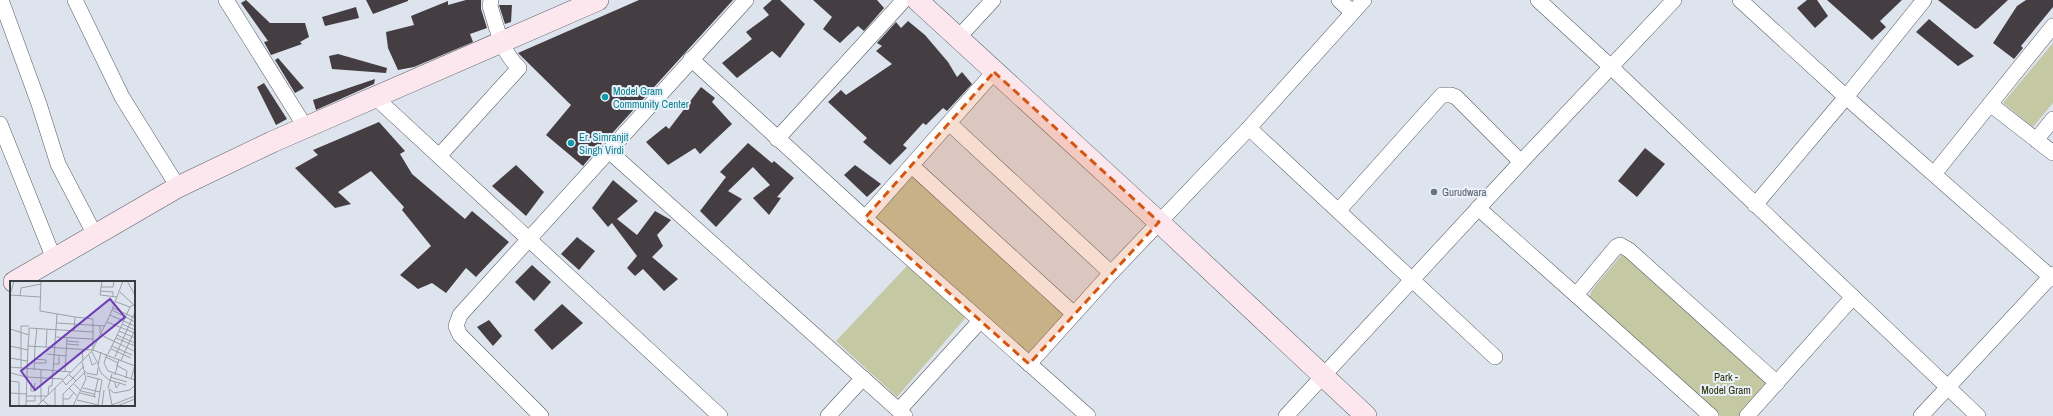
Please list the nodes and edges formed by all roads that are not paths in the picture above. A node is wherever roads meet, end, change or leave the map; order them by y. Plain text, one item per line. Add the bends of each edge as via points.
1 (1, 0) edge
2 (75, 0) edge
3 (226, 0) edge
4 (491, 0) edge
5 (598, 0) edge
6 (746, 0) edge
7 (904, 0) edge
8 (917, 0) edge
9 (993, 0) edge
10 (1339, 0) edge
11 (1364, 0) edge
12 (1538, 0) edge
13 (1674, 0) edge
14 (1740, 0) edge
15 (1924, 0) edge
16 (1352, 12) junction
17 (2053, 26) edge
18 (958, 38) junction
19 (502, 43) junction
20 (692, 59) junction
21 (1611, 67) junction
22 (994, 72) junction
23 (1846, 97) junction
24 (376, 98) junction
25 (1990, 104) junction
26 (2053, 119) edge
27 (949, 123) junction
28 (0, 124) edge
29 (306, 128) junction
30 (1249, 128) junction
31 (777, 139) junction
32 (2036, 140) junction
33 (610, 152) junction
34 (2053, 153) edge
35 (440, 155) junction
36 (1521, 162) junction
37 (912, 166) junction
38 (1934, 174) junction
39 (178, 187) junction
40 (1755, 205) junction
41 (1478, 208) junction
42 (1339, 210) junction
43 (865, 218) junction
44 (1159, 222) junction
45 (95, 236) junction
46 (528, 240) junction
47 (54, 259) junction
48 (1111, 273) junction
49 (2052, 277) edge
50 (1412, 280) junction
51 (16, 281) edge
52 (10, 285) edge
53 (0, 290) edge
54 (1576, 295) junction
55 (1853, 297) junction
56 (1074, 314) junction
57 (980, 321) junction
58 (1496, 357) dead end
59 (1029, 364) junction
60 (1323, 376) junction
61 (863, 378) junction
62 (1777, 383) junction
63 (1948, 389) junction
64 (902, 413) edge
65 (541, 416) edge
66 (720, 416) edge
67 (828, 416) edge
68 (1088, 416) edge
69 (1286, 416) edge
70 (1366, 416) edge
71 (1711, 416) edge
72 (1747, 416) edge
73 (1921, 416) edge
74 (1978, 416) edge

1 - 45 street via 58,164
2 - 39 street via 122,97
3 - 29 street
4 - 19 street via 490,6
5 - 19 street
6 - 20 street
7 - 31 street
8 - 18 street
9 - 18 street
10 - 16 street
11 - 16 street
12 - 21 street
13 - 21 street
14 - 23 street
15 - 23 street
16 - 30 street
17 - 25 street
18 - 22 street
19 - 24 street
19 - 35 street via 507,55 519,68
20 - 31 street
20 - 33 street
21 - 36 street
21 - 40 street
22 - 27 street
22 - 44 street
23 - 38 street
23 - 40 street
24 - 29 street
24 - 35 street
25 - 32 street
25 - 38 street
26 - 32 street
27 - 37 street
27 - 48 street
28 - 47 street
29 - 39 street
30 - 42 street
30 - 44 street
31 - 43 street
32 - 34 street
33 - 46 street
33 - 61 street
35 - 46 street
36 - 41 street
36 - 42 street via 1456,96 1442,96
37 - 43 street
37 - 56 street
38 - 49 street
39 - 45 street
40 - 55 street
41 - 50 street
41 - 54 street
42 - 50 street
43 - 57 street
44 - 48 street
44 - 60 street
45 - 47 street
46 - 65 street via 460,316 456,326 460,335
46 - 66 street
47 - 51 street
48 - 56 street
49 - 63 street
50 - 58 street
50 - 60 street
52 - 53 street
54 - 62 street via 1616,247 1625,246
54 - 71 street
55 - 62 street
55 - 63 street
56 - 59 street
57 - 59 street
57 - 64 street
59 - 68 street
60 - 69 street
60 - 70 street
61 - 64 street
61 - 67 street
62 - 72 street
63 - 73 street
63 - 74 street

